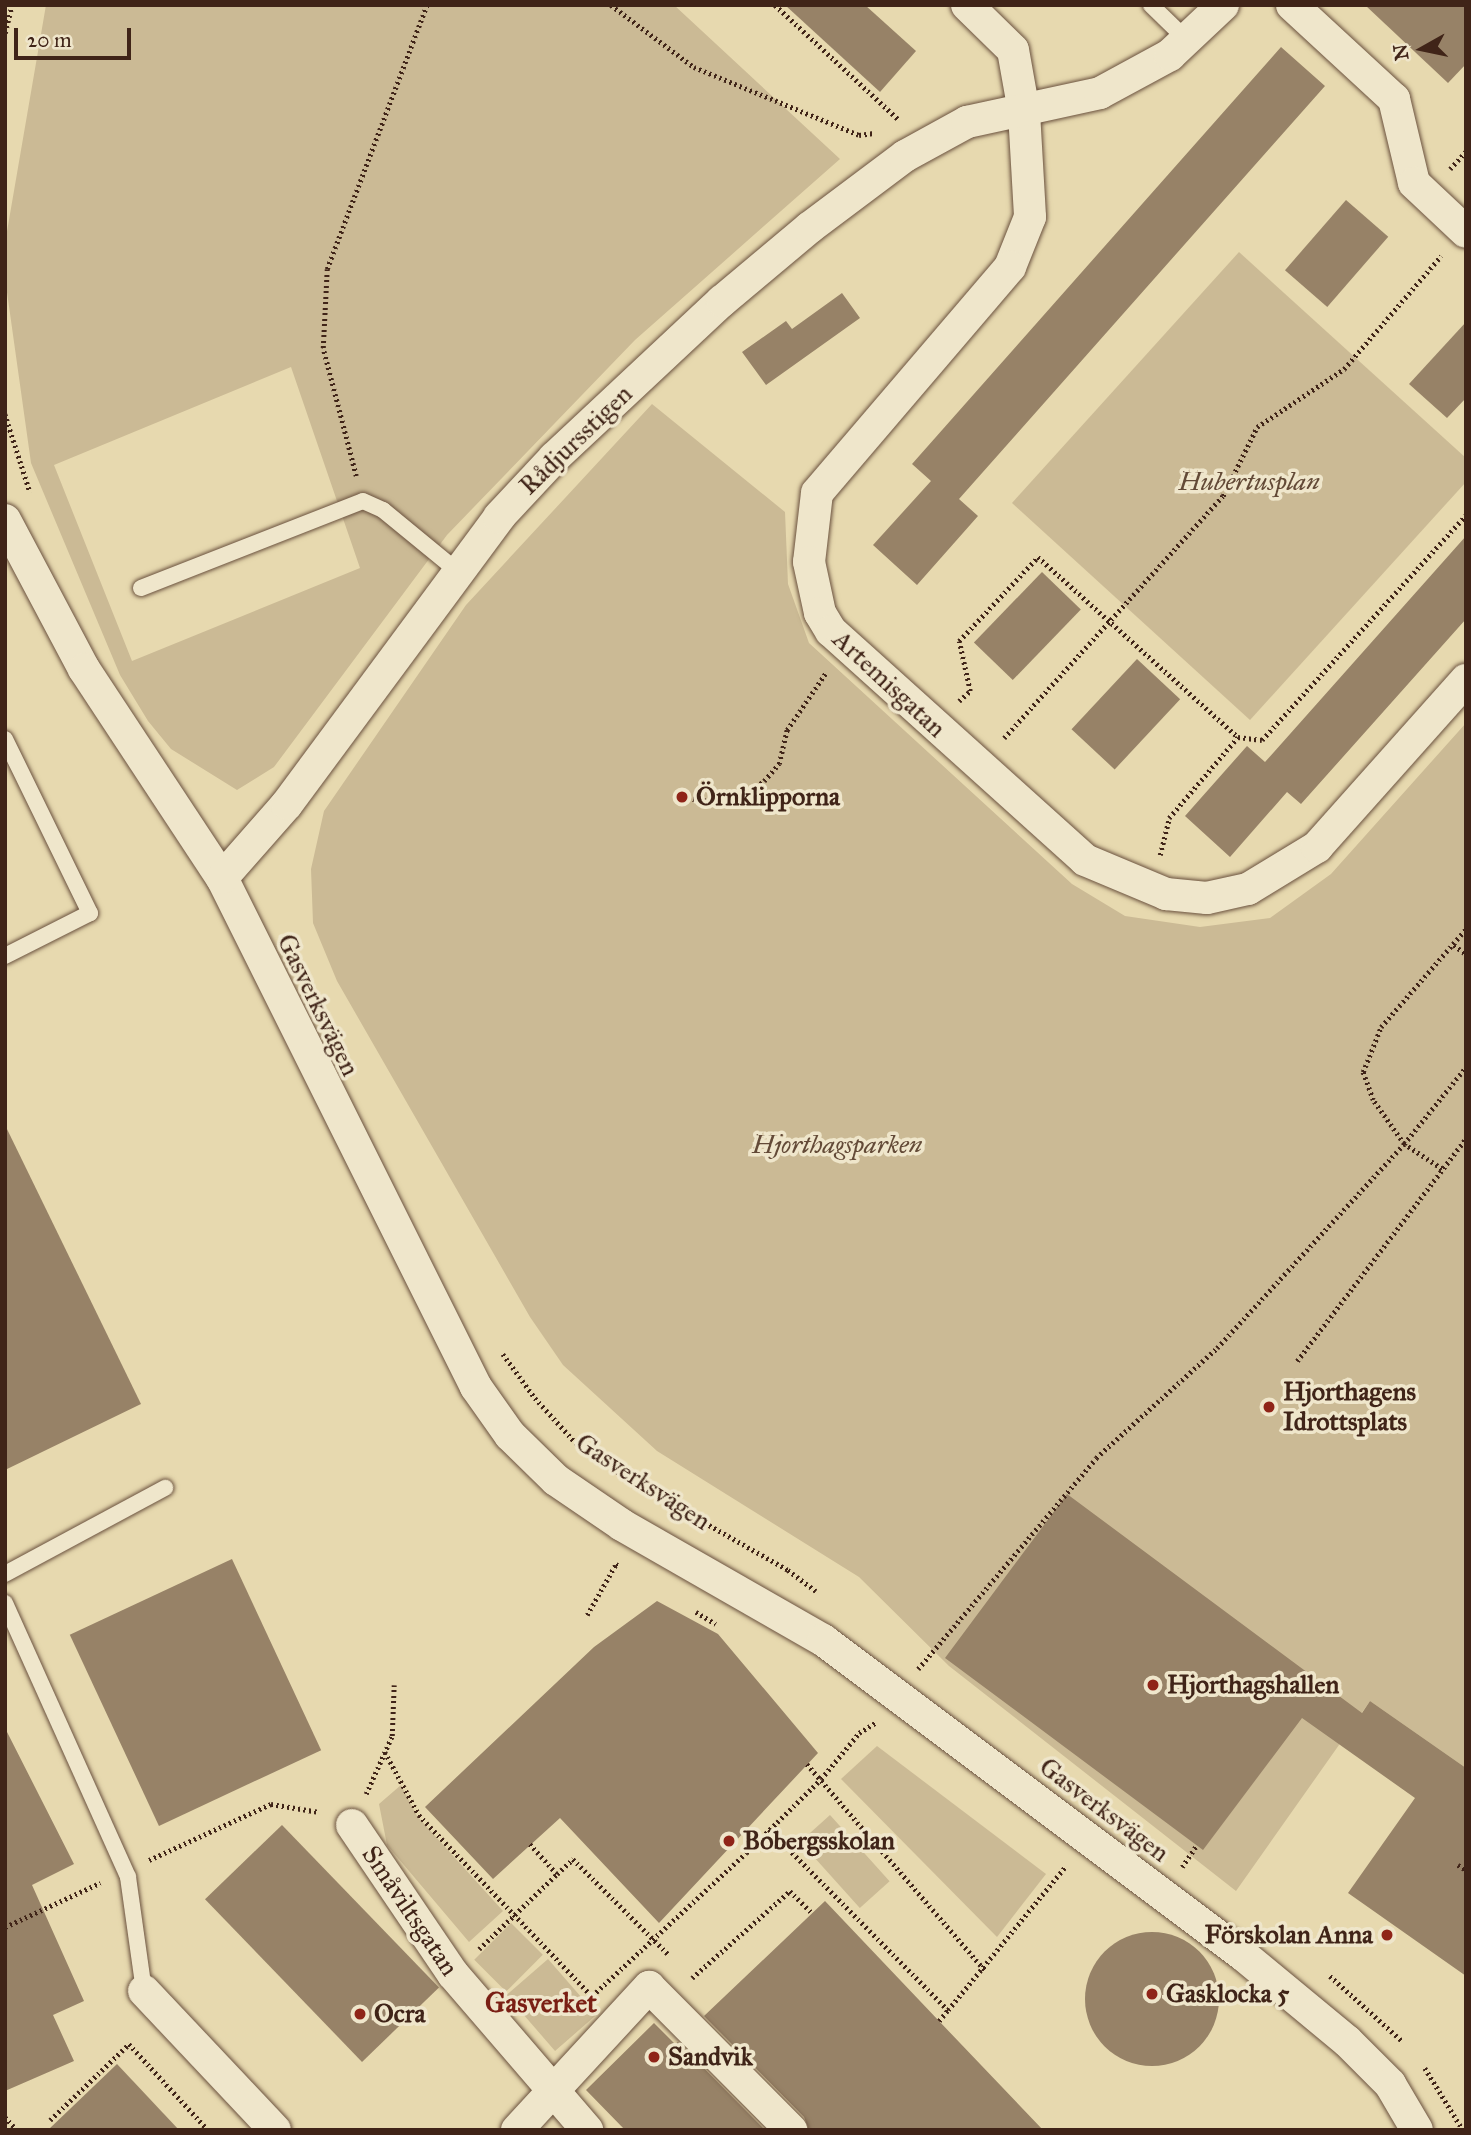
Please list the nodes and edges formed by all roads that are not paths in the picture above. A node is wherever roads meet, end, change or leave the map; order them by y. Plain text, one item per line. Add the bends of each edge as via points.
1 (967, 5) edge
2 (1151, 5) edge
3 (1223, 5) edge
4 (1292, 5) edge
5 (1187, 40) junction
6 (1024, 112) junction
7 (1465, 231) edge
8 (5, 520) edge
9 (456, 570) junction
10 (141, 588) dead end
11 (1466, 680) edge
12 (5, 739) edge
13 (222, 878) junction
14 (5, 956) edge
15 (164, 1488) dead end
16 (5, 1574) edge
17 (5, 1603) edge
18 (352, 1825) road end
19 (144, 1991) joint
20 (551, 2093) junction
21 (275, 2130) edge
22 (517, 2130) edge
23 (587, 2130) edge
24 (791, 2130) edge
25 (1417, 2130) edge

1 - 6 street, Artemisgatan via 1013,50
2 - 5 lane
3 - 5 street
4 - 7 street via 1394,99 1414,183
5 - 6 street via 1170,55 1100,93
6 - 9 street, Rådjursstigen via 918,137 722,301 554,458
6 - 11 street, Artemisgatan via 1030,217 1010,267 817,494 809,562 820,613 848,646 977,767 1085,860 1152,889 1207,898 1248,889 1317,847
8 - 13 street, Gasverksvägen via 84,669
9 - 10 lane via 383,510 363,501
9 - 13 street, Rådjursstigen via 287,804
12 - 14 lane via 90,913
13 - 25 street, Gasverksvägen via 476,1387 510,1435 556,1480 622,1525 823,1640 1233,1947 1347,2041 1390,2084
15 - 16 lane
17 - 19 lane via 128,1877
18 - 20 street, Småviltsgatan via 453,1975
19 - 21 street
20 - 22 street
20 - 23 street, Småviltsgatan
20 - 24 street via 649,1987

